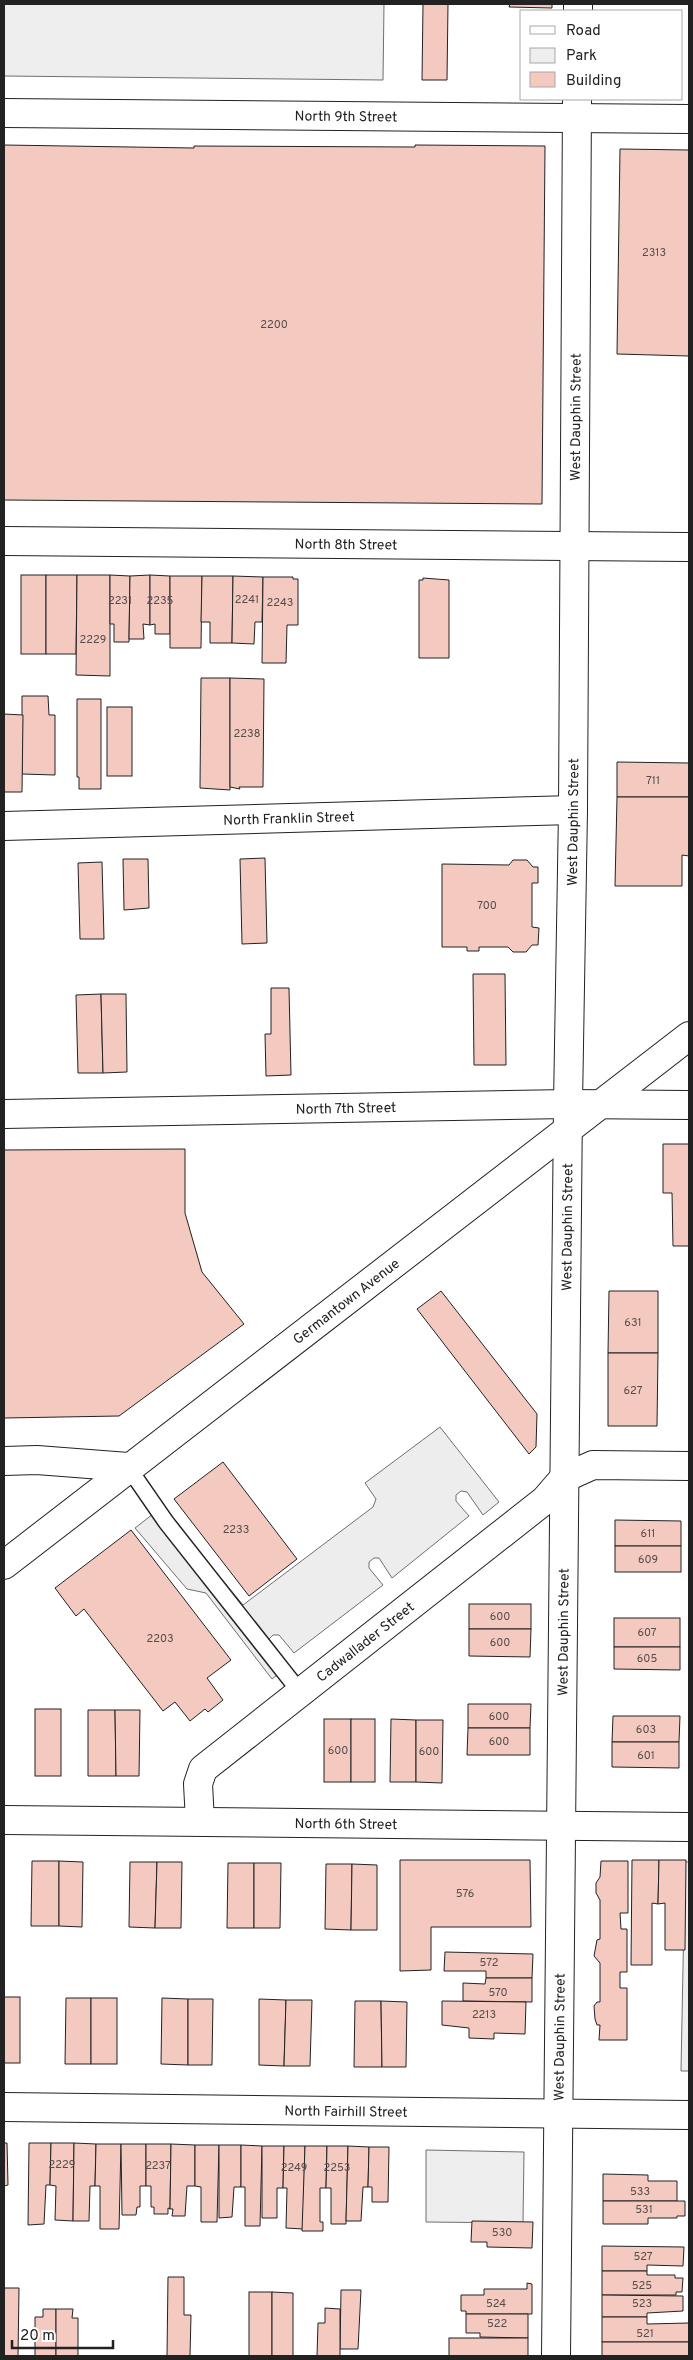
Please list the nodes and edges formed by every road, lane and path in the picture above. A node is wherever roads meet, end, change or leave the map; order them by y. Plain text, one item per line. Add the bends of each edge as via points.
1 (577, 109) edge
2 (4, 113) edge
3 (689, 119) edge
4 (4, 541) edge
5 (574, 546) junction
6 (689, 547) edge
7 (573, 810) junction
8 (4, 826) edge
9 (689, 1036) edge
10 (602, 1104) junction
11 (689, 1105) edge
12 (4, 1114) edge
13 (568, 1116) junction
14 (4, 1461) edge
15 (689, 1466) edge
16 (128, 1467) junction
17 (564, 1478) junction
18 (4, 1565) edge
19 (300, 1692) junction
20 (4, 1820) edge
21 (200, 1821) junction
22 (561, 1826) junction
23 (689, 1827) edge
24 (4, 2107) edge
25 (559, 2113) junction
26 (689, 2115) edge
27 (556, 2356) edge

1 - 2 street, North 9th Street
1 - 3 street, North 9th Street
1 - 5 street, West Dauphin Street
4 - 5 street, North 8th Street
5 - 6 street, North 8th Street
5 - 7 street, West Dauphin Street
7 - 8 street, North Franklin Street
7 - 13 street, West Dauphin Street
9 - 10 street
10 - 11 street, North 7th Street
10 - 13 street, North 7th Street
12 - 13 street, North 7th Street
13 - 16 street, Germantown Avenue
13 - 17 street, West Dauphin Street
14 - 16 street via 37,1460
15 - 17 street via 593,1465
16 - 18 street, Germantown Avenue
16 - 19 lane via 166,1522
17 - 19 street, Cadwallader Street via 545,1500
17 - 22 street, West Dauphin Street
19 - 21 street, Cadwallader Street via 202,1769 198,1784
20 - 21 street, North 6th Street
21 - 22 street, North 6th Street
22 - 23 street, North 6th Street
22 - 25 street, West Dauphin Street
24 - 25 street, North Fairhill Street
25 - 26 street, North Fairhill Street
25 - 27 street, West Dauphin Street

